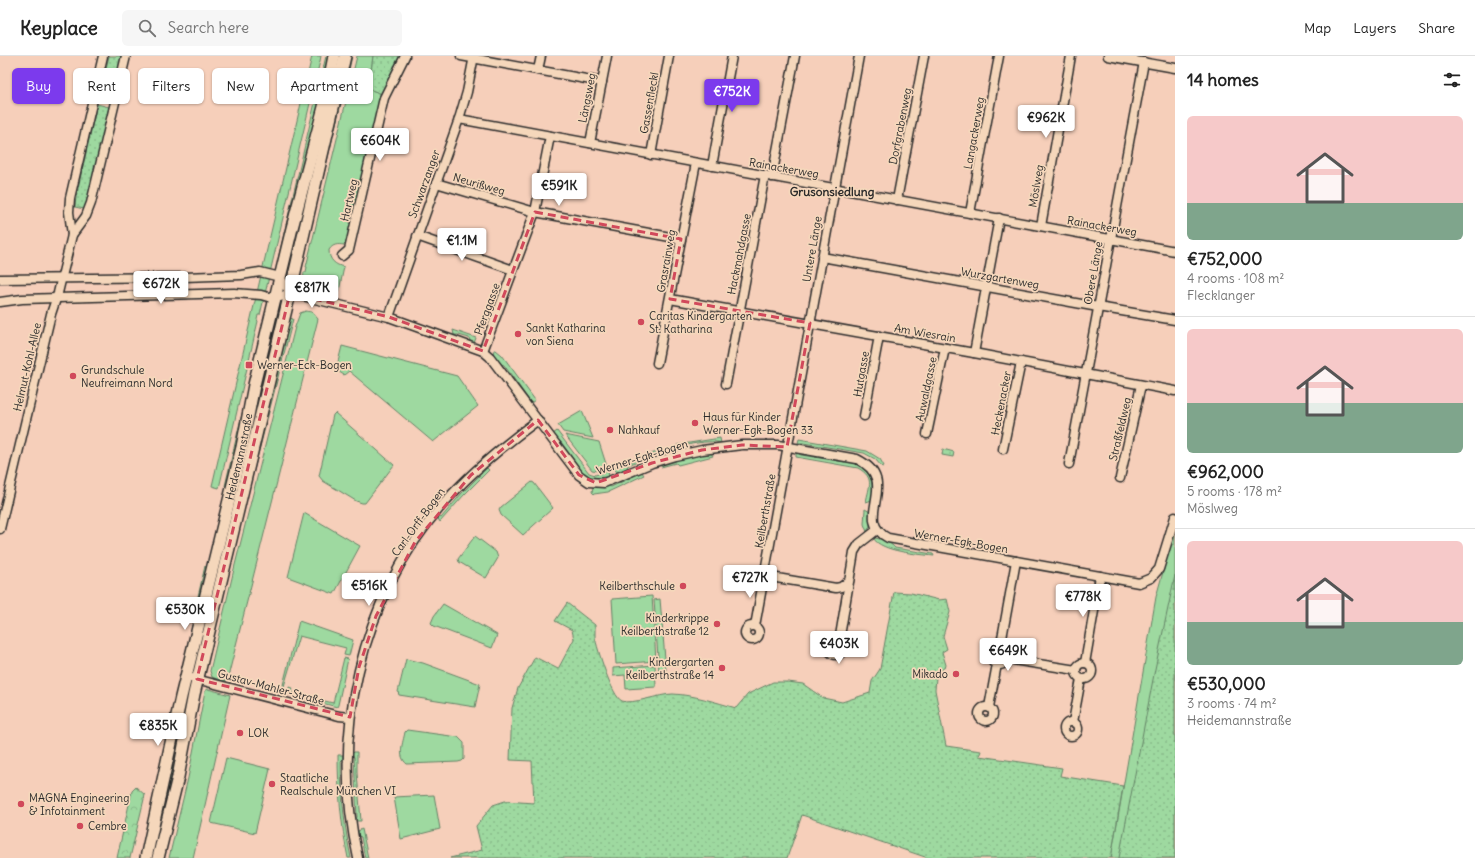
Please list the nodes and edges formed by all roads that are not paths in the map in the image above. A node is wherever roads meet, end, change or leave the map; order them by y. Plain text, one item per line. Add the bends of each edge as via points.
1 (104, 56) edge
2 (126, 56) edge
3 (334, 56) edge
4 (345, 56) edge
5 (405, 56) edge
6 (461, 56) edge
7 (541, 56) edge
8 (606, 56) edge
9 (669, 56) edge
10 (732, 56) edge
11 (795, 56) edge
12 (859, 56) edge
13 (924, 56) edge
14 (999, 56) edge
15 (1071, 56) edge
16 (1108, 56) edge
17 (474, 57) edge
18 (1144, 62) junction
19 (1175, 68) edge
20 (538, 70) junction
21 (602, 82) junction
22 (459, 119) junction
23 (550, 136) junction
24 (590, 143) junction
25 (651, 155) junction
26 (696, 163) junction
27 (712, 166) junction
28 (769, 176) junction
29 (436, 183) junction
30 (835, 188) junction
31 (897, 200) junction
32 (535, 212) junction
33 (970, 213) junction
34 (998, 218) junction
35 (1040, 226) junction
36 (72, 235) junction
37 (417, 236) junction
38 (681, 239) junction
39 (1111, 239) junction
40 (1175, 251) edge
41 (342, 256) dead end
42 (822, 257) junction
43 (513, 270) junction
44 (280, 277) junction
45 (0, 279) edge
46 (62, 279) junction
47 (986, 287) junction
48 (290, 293) junction
49 (56, 298) junction
50 (275, 299) junction
51 (670, 299) junction
52 (0, 302) edge
53 (1098, 307) junction
54 (740, 311) junction
55 (389, 317) junction
56 (1175, 320) edge
57 (810, 324) junction
58 (879, 336) junction
59 (945, 348) junction
60 (483, 351) junction
61 (974, 353) junction
62 (1021, 362) junction
63 (657, 363) dead end
64 (1086, 374) junction
65 (726, 384) dead end
66 (1141, 385) junction
67 (1175, 391) edge
68 (864, 416) dead end
69 (538, 420) junction
70 (928, 434) dead end
71 (787, 447) junction
72 (1003, 449) dead end
73 (1069, 464) dead end
74 (1120, 478) dead end
75 (1175, 517) edge
76 (0, 529) edge
77 (877, 530) junction
78 (1016, 561) junction
79 (765, 576) junction
80 (1100, 576) junction
81 (849, 581) junction
82 (755, 626) dead end
83 (839, 642) dead end
84 (1000, 649) junction
85 (1007, 659) junction
86 (1085, 663) junction
87 (997, 664) junction
88 (1076, 670) junction
89 (186, 676) junction
90 (197, 679) junction
91 (1081, 679) junction
92 (988, 707) dead end
93 (350, 717) junction
94 (1073, 722) dead end
95 (146, 858) edge
96 (158, 858) edge
97 (358, 858) edge

1 - 36 street, Helmut-Kohl-Allee via 70,198
2 - 36 street, Helmut-Kohl-Allee via 91,203 86,216
3 - 44 main road, Heidemannstraße via 324,107
4 - 48 main road, Heidemannstraße
5 - 41 street, Hartweg via 384,98 349,250
6 - 17 street
7 - 20 street
8 - 21 street, Längsweg
9 - 25 street, Gassenfleckl
10 - 27 street
11 - 28 street, Hackmahdgasse
12 - 30 street, Untere Länge
13 - 31 street, Dorfgrabenweg
14 - 33 street, Langackerweg
15 - 35 street, Möslweg
16 - 18 street
17 - 20 street
17 - 22 street, Schwarzanger
18 - 19 street
18 - 39 street, Obere Länge
20 - 21 street
21 - 24 street, Längsweg
22 - 23 street, Rainackerweg
22 - 29 street, Schwarzanger
23 - 24 street, Rainackerweg
23 - 32 street, Pferggasse
24 - 25 street, Rainackerweg
25 - 26 street, Rainackerweg
26 - 27 street, Rainackerweg
26 - 38 street, Grasrainweg
27 - 28 street, Rainackerweg
28 - 30 street, Rainackerweg
28 - 54 street, Hackmahdgasse
29 - 32 street, Neurißweg
29 - 37 street, Schwarzanger
30 - 31 street, Rainackerweg
30 - 42 street, Untere Länge
31 - 33 street, Rainackerweg
32 - 38 street, Neurißweg
32 - 43 street, Pferggasse
33 - 34 street, Rainackerweg
34 - 35 street, Rainackerweg
34 - 47 street
35 - 39 street, Rainackerweg
36 - 46 street, Helmut-Kohl-Allee
37 - 43 street
37 - 55 street, Schwarzanger
38 - 51 street, Grasrainweg
39 - 40 street, Rainackerweg
39 - 53 street, Obere Länge
42 - 47 street, Wurzgartenweg
42 - 57 street, Untere Länge
43 - 60 street, Pferggasse
44 - 46 street via 260,272 235,275
44 - 48 street
44 - 50 main road, Heidemannstraße
45 - 46 street
46 - 49 street, Helmut-Kohl-Allee
47 - 53 street, Wurzgartenweg
47 - 61 street
48 - 50 street
48 - 55 street, Werner-Egk-Bogen
48 - 90 main road, Heidemannstraße
49 - 50 street via 234,292
49 - 52 street
49 - 76 street, Helmut-Kohl-Allee
50 - 89 main road, Heidemannstraße
51 - 54 street, Am Wiesrain
51 - 63 street, Grasrainweg
53 - 56 street, Wurzgartenweg
53 - 64 street, Obere Länge
54 - 57 street, Am Wiesrain
54 - 65 street, Hackmahdgasse
55 - 60 street, Werner-Egk-Bogen
57 - 58 street, Am Wiesrain
57 - 71 street, Untere Länge
58 - 59 street, Am Wiesrain
58 - 68 street, Hutgasse
59 - 61 street, Am Wiesrain
59 - 70 street, Auwaldgasse
60 - 69 street, Werner-Egk-Bogen
61 - 62 street, Am Wiesrain
62 - 64 street, Am Wiesrain
62 - 72 street, Heckenacker
64 - 66 street, Am Wiesrain
64 - 73 street, Obere Länge
66 - 67 street, Am Wiesrain
66 - 74 street, Straßfeldweg
69 - 71 street, Werner-Egk-Bogen via 579,475 589,482 596,483 652,463 702,450 749,445
69 - 93 street, Carl-Orff-Bogen via 462,484 442,505 407,554 376,616 359,667
71 - 77 street, Werner-Egk-Bogen via 857,459 867,464 877,480 874,517
71 - 79 street, Keilberthstraße
75 - 80 street, Werner-Egk-Bogen via 1163,561 1151,578 1139,583
77 - 78 street, Werner-Egk-Bogen via 895,540
77 - 81 street via 856,548
78 - 80 street, Werner-Egk-Bogen
78 - 84 street
79 - 81 street via 836,588
79 - 82 street, Keilberthstraße
80 - 86 street
81 - 83 street
84 - 85 street via 1005,651
84 - 87 street via 995,650 991,656
85 - 87 street via 1002,664
85 - 88 street
86 - 88 street
86 - 91 street via 1090,666 1092,673 1089,678
87 - 92 street
88 - 91 street via 1077,676
89 - 90 street, Gustav-Mahler-Straße
89 - 95 main road, Heidemannstraße
90 - 93 street, Gustav-Mahler-Straße
90 - 96 main road, Heidemannstraße via 178,777
91 - 94 street
93 - 97 street, Carl-Orff-Bogen via 348,770 352,826

